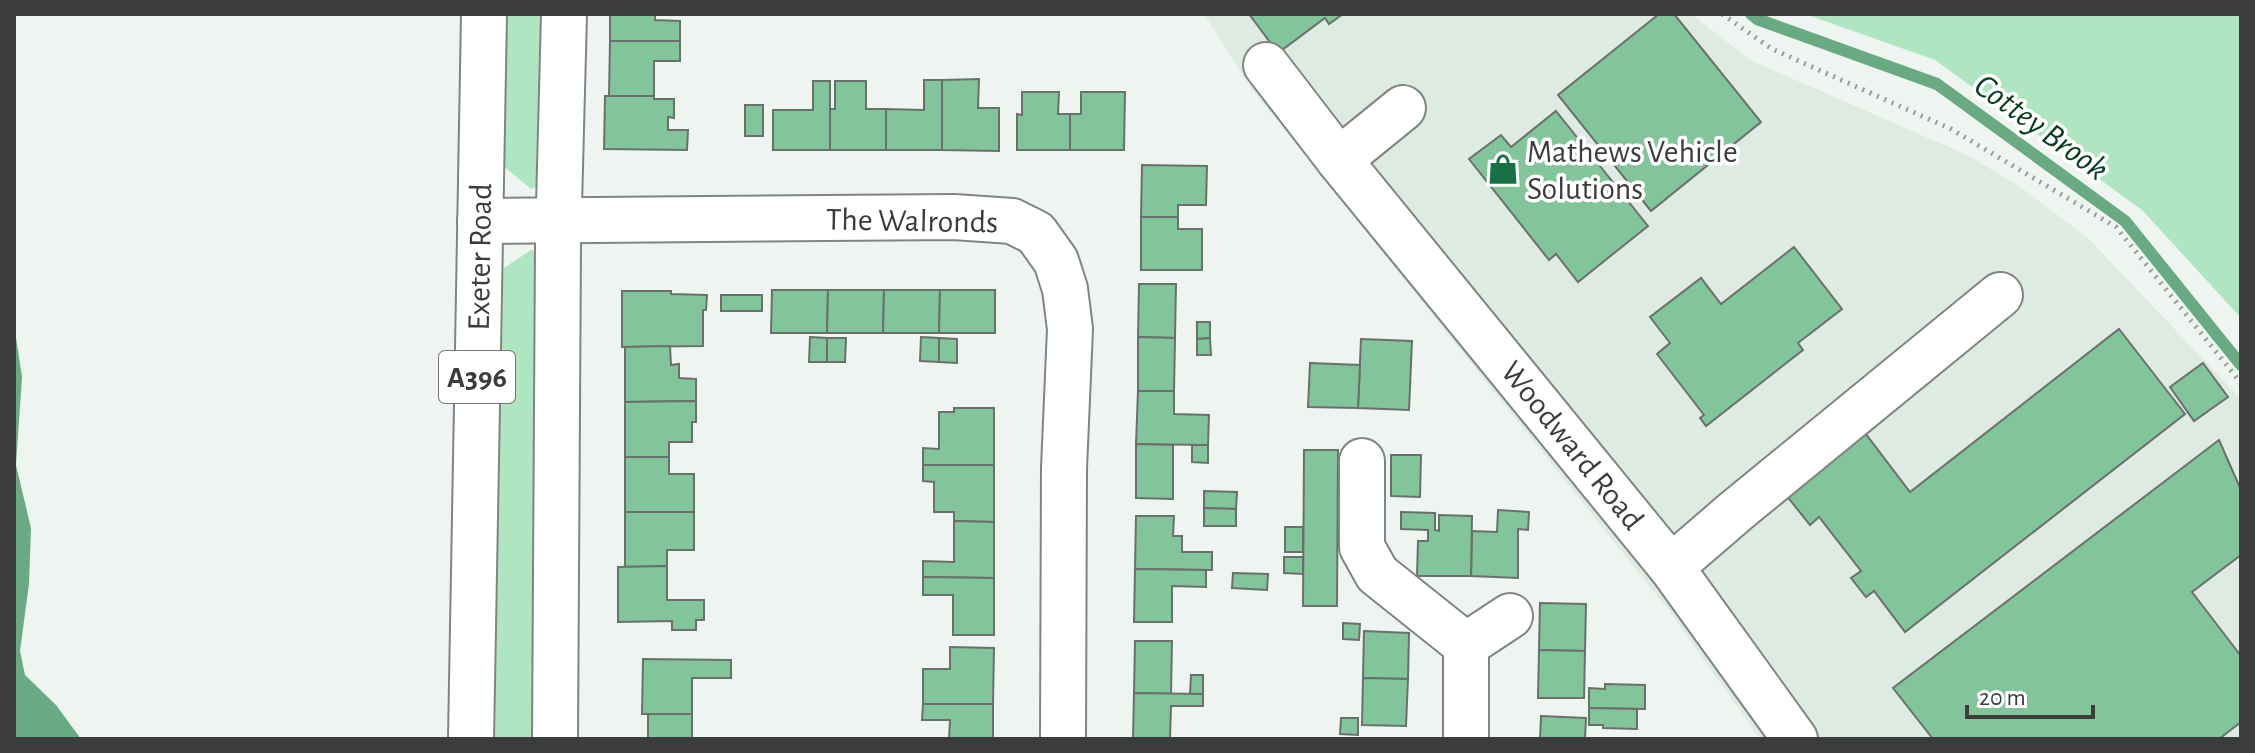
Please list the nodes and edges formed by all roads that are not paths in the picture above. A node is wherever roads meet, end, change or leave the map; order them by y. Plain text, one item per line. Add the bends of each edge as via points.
1 (484, 14) edge
2 (564, 14) edge
3 (1266, 65) dead end
4 (1403, 108) dead end
5 (1339, 160) junction
6 (559, 220) junction
7 (480, 221) junction
8 (2000, 295) dead end
9 (1362, 461) dead end
10 (1671, 567) junction
11 (1510, 616) dead end
12 (1466, 645) junction
13 (471, 739) edge
14 (555, 739) edge
15 (1063, 739) edge
16 (1466, 739) edge
17 (1795, 739) edge

1 - 7 street, Exeter Road / A396
2 - 6 street
3 - 5 street, Woodward Road
4 - 5 street
5 - 10 street, Woodward Road
6 - 7 street, The Walronds
6 - 14 street
6 - 15 street, The Walronds via 954,217 1012,221 1036,233 1056,261 1070,329
7 - 13 street, Exeter Road / A396
8 - 10 street
9 - 12 street via 1362,547 1377,574
10 - 17 street, Woodward Road
11 - 12 street
12 - 16 street

